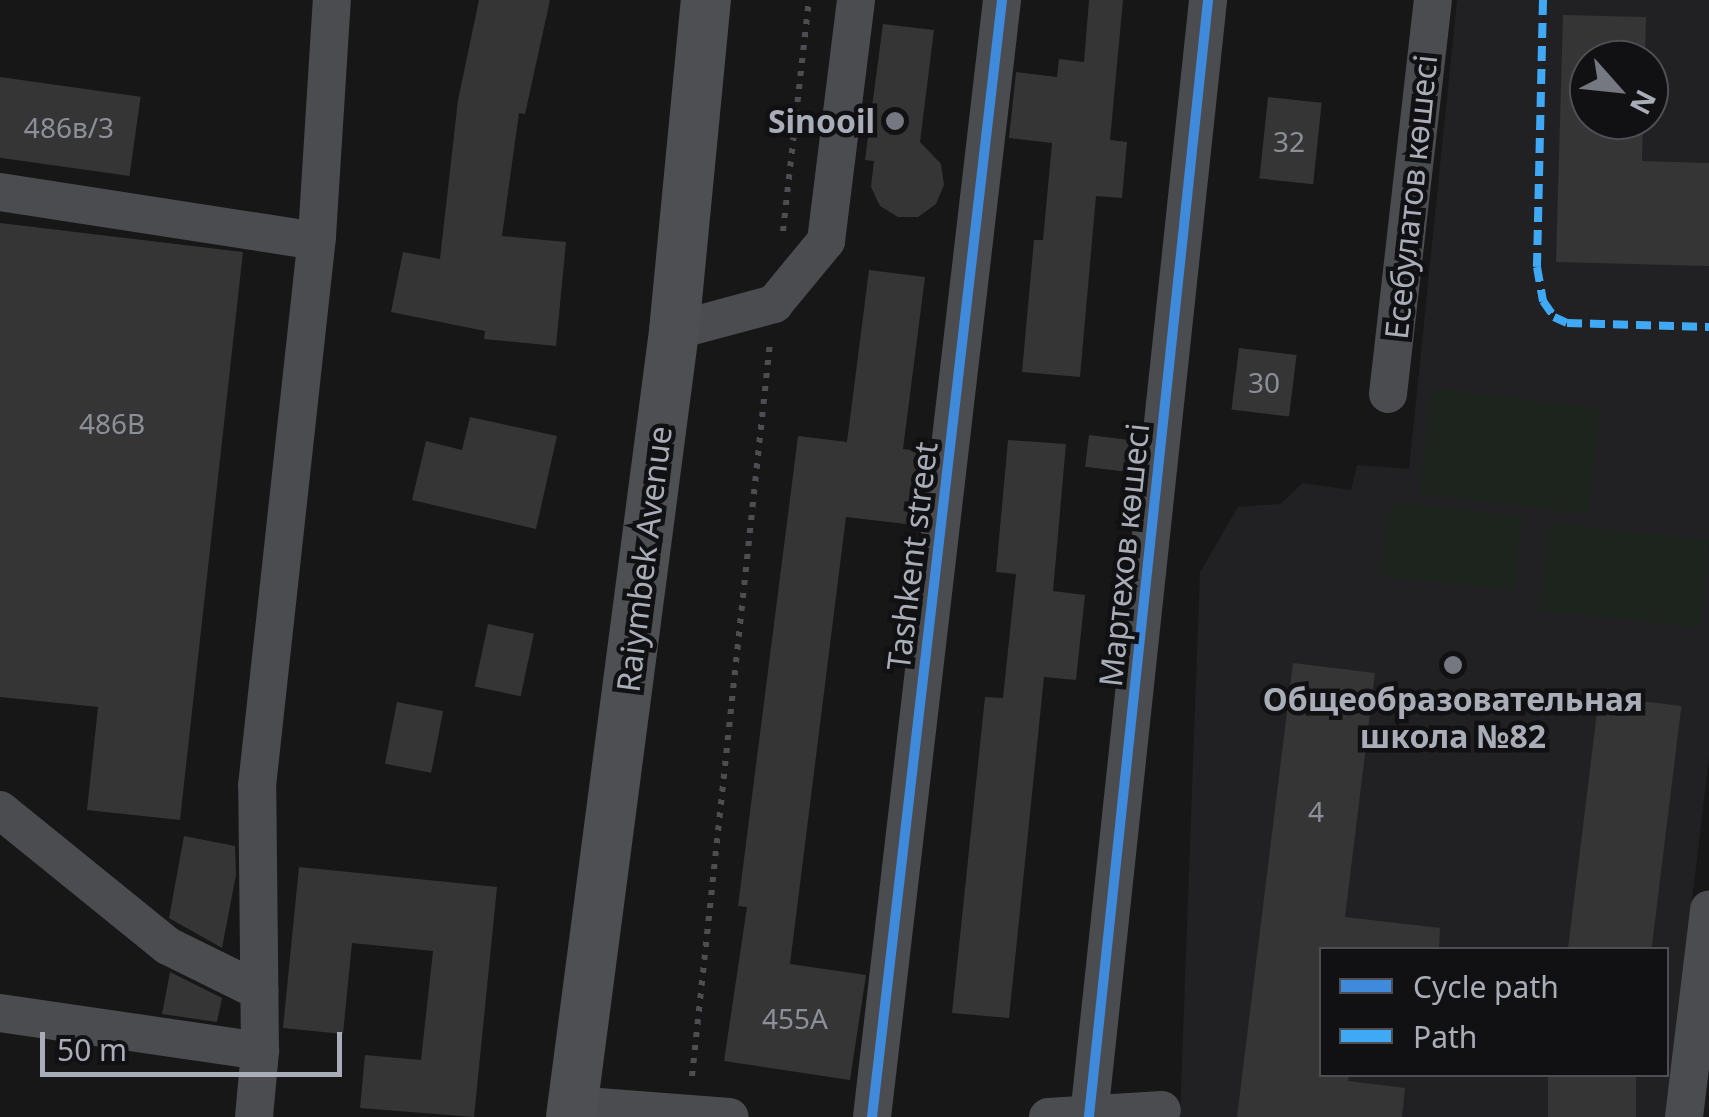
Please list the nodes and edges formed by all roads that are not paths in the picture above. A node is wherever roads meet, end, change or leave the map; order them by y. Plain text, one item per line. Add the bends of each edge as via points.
1 (332, 0) edge
2 (706, 0) edge
3 (856, 0) edge
4 (1002, 0) edge
5 (1208, 0) edge
6 (1433, 0) edge
7 (0, 192) edge
8 (316, 242) junction
9 (674, 331) junction
10 (1388, 394) dead end
11 (0, 810) edge
12 (1709, 910) edge
13 (259, 991) junction
14 (0, 1013) edge
15 (260, 1051) junction
16 (1162, 1110) dead end
17 (572, 1111) edge
18 (688, 1115) edge
19 (1089, 1116) edge
20 (254, 1117) edge
21 (730, 1117) edge
22 (872, 1117) edge
23 (1048, 1117) edge
24 (1684, 1117) edge

1 - 8 street
2 - 9 main road, Raiymbek Avenue
3 - 9 street via 826,241 774,304
4 - 22 street, Tashkent street
5 - 19 street, Мартехов көшесі
6 - 10 street, Есебулатов көшесі
7 - 8 street
8 - 13 street via 257,786
9 - 17 main road, Raiymbek Avenue
11 - 13 street via 168,946
12 - 24 street
13 - 15 street
14 - 15 street
15 - 20 street
16 - 19 street
17 - 18 street
18 - 21 street
19 - 23 street

